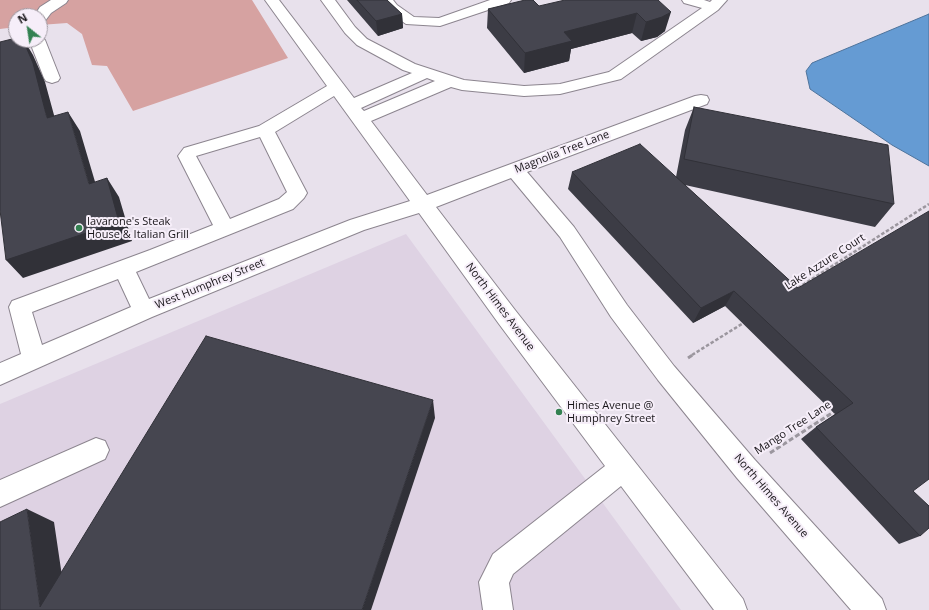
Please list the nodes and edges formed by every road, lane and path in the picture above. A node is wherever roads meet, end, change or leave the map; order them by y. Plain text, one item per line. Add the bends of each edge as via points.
1 (61, 0) edge
2 (272, 0) edge
3 (328, 0) edge
4 (385, 0) edge
5 (504, 0) edge
6 (689, 0) edge
7 (716, 4) edge
8 (48, 8) edge
9 (39, 48) edge
10 (426, 73) junction
11 (52, 78) dead end
12 (450, 81) junction
13 (336, 87) junction
14 (701, 100) dead end
15 (356, 112) junction
16 (265, 130) junction
17 (515, 170) junction
18 (424, 204) junction
19 (929, 204) edge
20 (225, 228) junction
21 (123, 268) junction
22 (795, 290) edge
23 (144, 311) junction
24 (748, 320) edge
25 (708, 345) dead end
26 (34, 359) junction
27 (0, 374) edge
28 (839, 408) edge
29 (96, 450) dead end
30 (623, 468) junction
31 (746, 469) junction
32 (0, 494) edge
33 (498, 610) edge
34 (732, 610) edge
35 (871, 610) edge

1 - 8 street
2 - 13 street, North Himes Avenue
3 - 10 street via 362,42 408,67
4 - 5 street via 410,21 440,22
6 - 7 street
7 - 12 street via 615,76 560,89 524,91
9 - 11 street
10 - 12 street
10 - 15 street
12 - 15 street
13 - 15 street, North Himes Avenue
13 - 16 street
14 - 17 street, Magnolia Tree Lane
15 - 18 street, North Himes Avenue
16 - 20 street via 298,193 286,204
16 - 20 street via 190,152 188,156
17 - 18 street, Magnolia Tree Lane
17 - 31 street, North Himes Avenue via 567,232 619,311 666,373
18 - 23 street, West Humphrey Street via 357,225
18 - 30 street, North Himes Avenue
19 - 22 path, Lake Azzure Court
20 - 21 street
21 - 23 street
21 - 26 street via 20,307
23 - 26 street, West Humphrey Street
24 - 25 path
26 - 27 street, West Humphrey Street
28 - 31 path, Mango Tree Lane
29 - 32 street
30 - 33 street via 503,564 494,582
30 - 34 street, North Himes Avenue
31 - 35 street, North Himes Avenue

